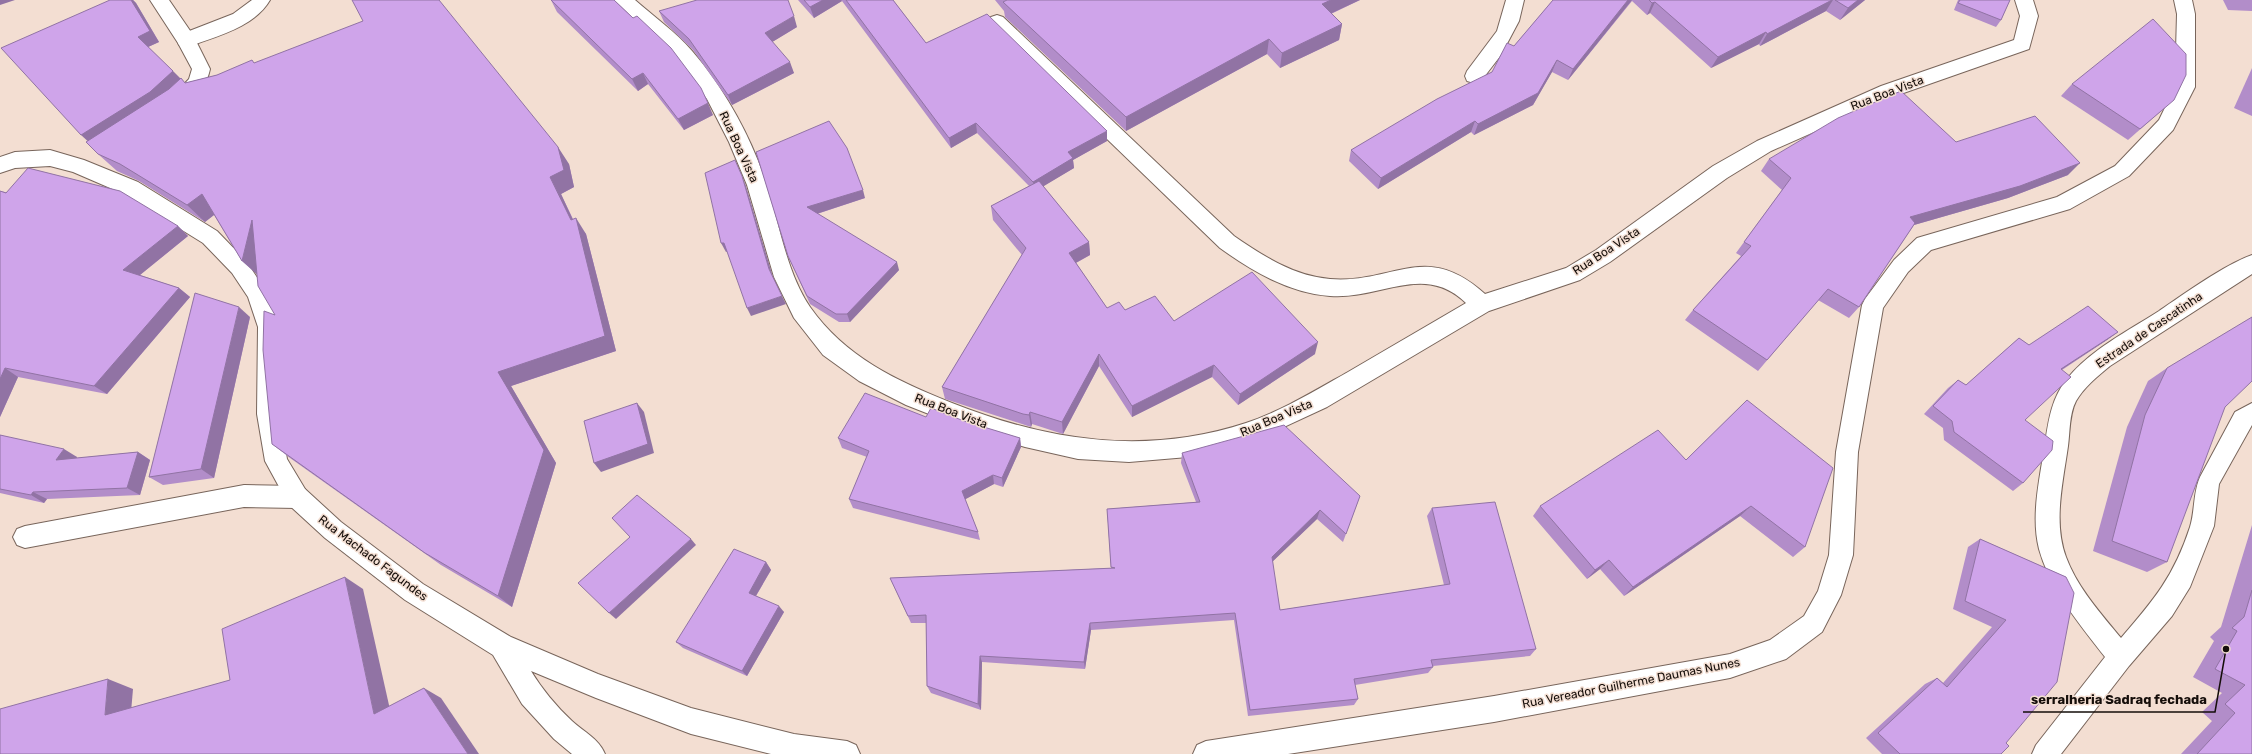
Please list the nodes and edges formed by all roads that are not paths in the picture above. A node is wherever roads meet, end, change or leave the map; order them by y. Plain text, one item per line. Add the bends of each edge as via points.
1 (159, 0) edge
2 (261, 0) edge
3 (623, 0) edge
4 (1515, 0) edge
5 (2024, 0) edge
6 (2183, 0) edge
7 (997, 22) edge
8 (186, 40) junction
9 (1474, 76) dead end
10 (166, 109) edge
11 (96, 153) edge
12 (0, 165) edge
13 (77, 165) junction
14 (2252, 264) edge
15 (1482, 304) junction
16 (2252, 412) edge
17 (297, 497) junction
18 (25, 537) dead end
19 (502, 646) junction
20 (2120, 657) junction
21 (592, 754) edge
22 (847, 754) edge
23 (1206, 754) edge
24 (2045, 754) edge

1 - 8 street
2 - 8 street via 259,5 243,16
3 - 15 street, Rua Boa Vista via 684,54 714,95 739,142 757,185 784,277 802,312 830,348 867,374 914,398 967,419 1025,437 1078,449 1130,452 1188,447 1250,432 1319,400
4 - 9 street via 1514,15 1498,48
5 - 15 street, Rua Boa Vista via 2029,16 2022,44 1888,91 1764,146 1720,172 1603,256 1573,274
6 - 23 street, Rua Vereador Guilherme Daumas Nunes via 2186,14 2185,87 2166,125 2122,171 2063,203 1924,244 1888,281 1873,304 1847,452 1841,555 1829,595 1812,624 1777,650 1730,666 1494,709
7 - 15 street via 1227,242 1252,260 1307,284 1333,287 1346,288 1404,276 1431,274 1459,284
8 - 10 street via 201,69 198,82
11 - 13 street
12 - 13 street, Rua Machado Fagundes via 15,160 50,158
13 - 17 street, Rua Machado Fagundes via 131,188 210,237 238,267 256,294 269,327 268,414 276,461
14 - 20 street, Estrada de Cascatinha via 2103,358 2068,396 2060,423 2049,495 2051,549 2060,572
16 - 20 street via 2239,426 2208,484 2202,526 2181,579 2164,608
17 - 18 street via 244,496
17 - 19 street, Rua Machado Fagundes via 333,530 414,592
19 - 21 street via 531,695 563,730
19 - 22 street via 596,686 691,721 794,747
20 - 24 street

